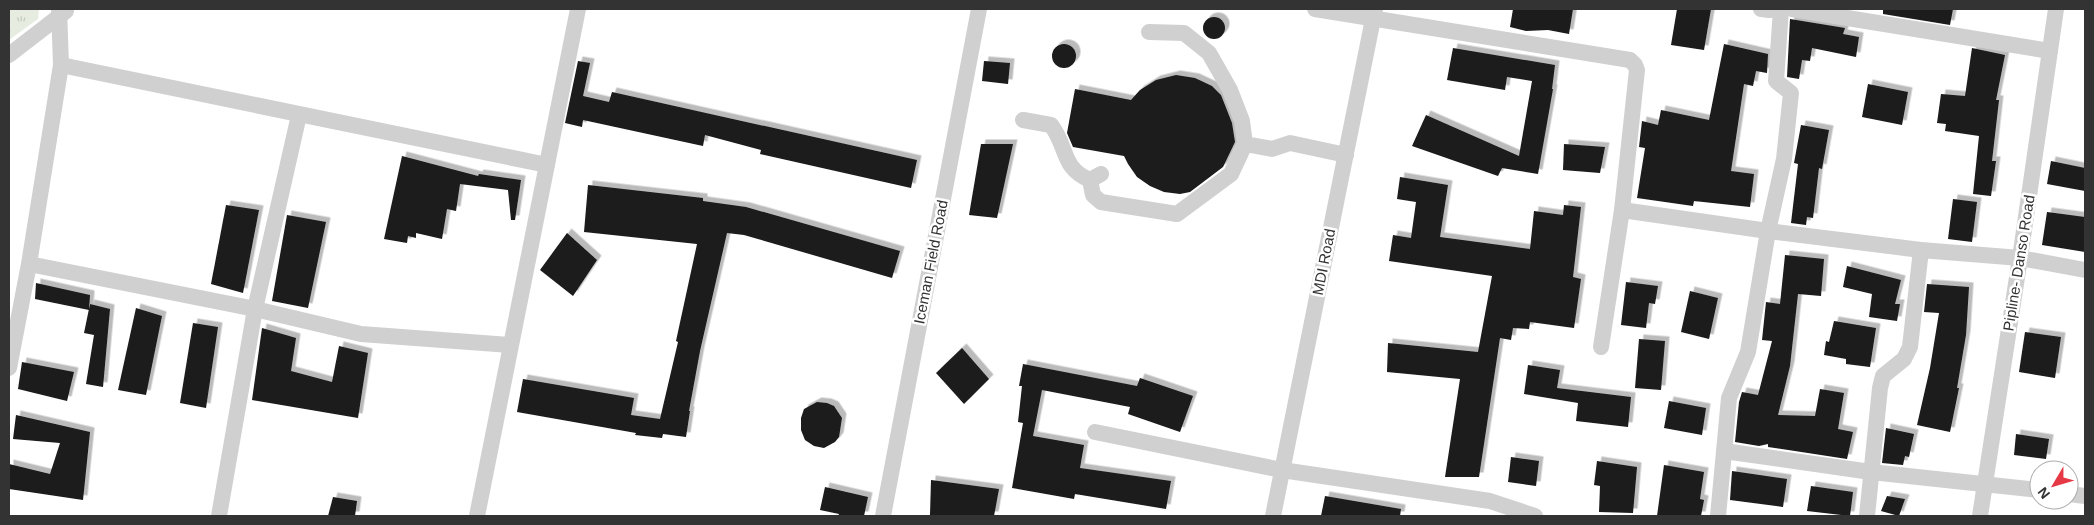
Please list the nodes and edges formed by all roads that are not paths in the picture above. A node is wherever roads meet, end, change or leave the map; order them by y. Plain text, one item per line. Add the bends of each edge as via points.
1 (578, 9) edge
2 (979, 9) edge
3 (1315, 9) edge
4 (1761, 9) edge
5 (1775, 9) edge
6 (1781, 9) edge
7 (1792, 9) edge
8 (2056, 9) edge
9 (62, 11) edge
10 (1374, 13) edge
11 (1149, 32) dead end
12 (2050, 51) junction
13 (9, 55) edge
14 (61, 65) junction
15 (299, 115) junction
16 (1023, 120) dead end
17 (1245, 144) junction
18 (1346, 154) junction
19 (547, 165) junction
20 (1622, 210) junction
21 (1768, 231) junction
22 (1921, 250) junction
23 (2020, 258) junction
24 (28, 264) junction
25 (2085, 270) edge
26 (255, 310) junction
27 (510, 345) junction
28 (1601, 347) dead end
29 (9, 368) edge
30 (1095, 432) dead end
31 (1724, 451) junction
32 (1282, 470) junction
33 (1871, 472) junction
34 (1985, 484) junction
35 (2029, 489) edge
36 (219, 516) edge
37 (477, 516) edge
38 (883, 516) edge
39 (1273, 516) edge
40 (1535, 516) edge
41 (1718, 516) edge
42 (1867, 516) edge
43 (1980, 516) edge

1 - 19 street
2 - 38 street, Iceman Field Road
3 - 10 street
4 - 5 street
6 - 21 street via 1776,81 1792,93 1784,159
7 - 12 street
8 - 12 street, Pipline- Danso Road
9 - 13 street
9 - 14 street
10 - 18 street, MDI Road
10 - 20 street via 1630,60 1636,70
11 - 17 street via 1184,33 1209,53 1230,90 1242,121
12 - 23 street, Pipline- Danso Road
14 - 15 street
14 - 24 street
15 - 19 street
15 - 26 street
16 - 17 street via 1051,125 1059,135 1067,160 1076,174 1095,177 1093,195 1101,202 1177,214 1231,174
17 - 18 street via 1272,148 1290,143
18 - 32 street, MDI Road
19 - 27 street
20 - 21 street
20 - 28 street
21 - 22 street
21 - 31 street via 1748,352 1729,398
22 - 23 street
22 - 33 street via 1910,347 1904,359 1883,376
23 - 25 street
23 - 34 street, Pipline- Danso Road
24 - 26 street
24 - 29 street
26 - 27 street via 361,334
26 - 36 street
27 - 37 street
30 - 32 street
31 - 33 street
31 - 41 street
32 - 39 street, MDI Road
32 - 40 street via 1490,501
33 - 34 street
33 - 42 street
34 - 35 street
34 - 43 street, Pipline- Danso Road

